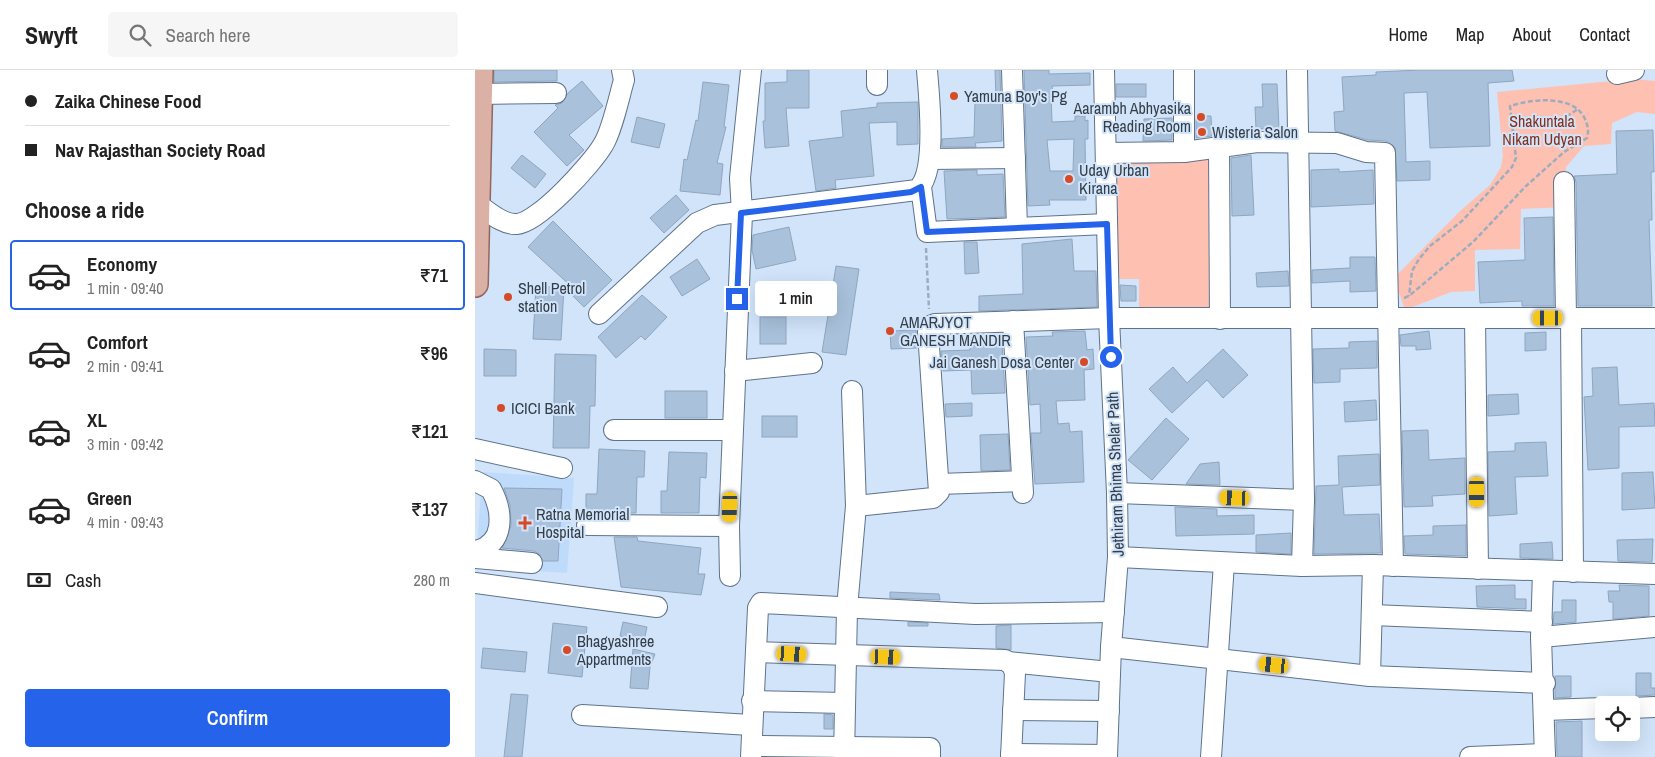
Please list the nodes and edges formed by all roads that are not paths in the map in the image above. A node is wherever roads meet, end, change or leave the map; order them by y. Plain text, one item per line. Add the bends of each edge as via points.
1 (623, 70) edge
2 (751, 70) edge
3 (927, 70) edge
4 (1013, 70) edge
5 (1104, 70) edge
6 (1184, 70) edge
7 (1300, 70) edge
8 (480, 82) edge
9 (556, 94) dead end
10 (1298, 142) junction
11 (1219, 147) junction
12 (1184, 152) junction
13 (1106, 153) junction
14 (1015, 158) junction
15 (930, 159) junction
16 (1564, 182) dead end
17 (921, 187) junction
18 (477, 204) junction
19 (741, 213) junction
20 (1107, 224) junction
21 (1017, 228) junction
22 (475, 284) edge
23 (1387, 312) junction
24 (599, 314) dead end
25 (1109, 318) junction
26 (1475, 318) junction
27 (1568, 318) junction
28 (1655, 318) edge
29 (1220, 319) junction
30 (1300, 319) junction
31 (1013, 321) junction
32 (812, 362) dead end
33 (735, 371) junction
34 (852, 391) dead end
35 (613, 430) dead end
36 (733, 430) junction
37 (475, 449) edge
38 (562, 468) dead end
39 (475, 481) edge
40 (939, 484) junction
41 (1117, 493) junction
42 (1304, 500) junction
43 (856, 506) junction
44 (587, 525) dead end
45 (729, 526) junction
46 (475, 551) edge
47 (1118, 557) junction
48 (475, 558) edge
49 (532, 563) dead end
50 (1224, 563) junction
51 (1302, 566) junction
52 (1383, 566) junction
53 (1478, 569) junction
54 (1543, 571) junction
55 (1573, 572) junction
56 (1655, 574) edge
57 (730, 576) dead end
58 (475, 583) edge
59 (657, 607) dead end
60 (847, 608) junction
61 (1114, 612) junction
62 (1372, 615) junction
63 (1655, 627) edge
64 (1542, 629) junction
65 (1111, 647) junction
66 (756, 652) junction
67 (846, 656) junction
68 (1217, 659) junction
69 (1008, 662) junction
70 (1110, 672) junction
71 (1370, 676) junction
72 (1545, 683) junction
73 (752, 701) junction
74 (845, 703) junction
75 (1655, 707) edge
76 (1595, 708) edge
77 (1640, 708) edge
78 (1013, 710) junction
79 (1545, 710) junction
80 (1109, 711) junction
81 (582, 715) dead end
82 (751, 725) junction
83 (756, 752) edge
84 (844, 752) edge
85 (1011, 755) edge
86 (1107, 756) edge
87 (1545, 756) edge
88 (930, 757) edge
89 (1211, 757) edge
90 (1470, 757) edge

1 - 18 street via 624,80 604,145 571,185 529,221 518,224 506,223
2 - 19 street via 740,178
3 - 15 street
4 - 14 street
5 - 13 street, Jethiram Bhima Shelar Path
6 - 12 street
7 - 10 street
8 - 9 street
8 - 18 main road
10 - 11 street via 1257,142
10 - 23 street via 1337,143 1366,152 1385,153
10 - 30 street
11 - 12 street
11 - 29 street
12 - 13 street
13 - 20 street, Jethiram Bhima Shelar Path
14 - 15 street
14 - 21 street
15 - 17 street
16 - 27 street
17 - 19 street via 911,192
17 - 21 street via 927,232
18 - 22 main road
19 - 24 street via 715,214 697,223
19 - 33 street
20 - 21 street
20 - 25 street, Jethiram Bhima Shelar Path
23 - 26 street
23 - 30 street
23 - 52 street
25 - 29 street
25 - 31 street
25 - 41 street, Jethiram Bhima Shelar Path
26 - 27 street
26 - 53 street
27 - 28 street
27 - 55 street
29 - 30 street
30 - 42 street
31 - 40 street via 930,326
31 - 40 street via 1022,487
32 - 33 street
33 - 36 street
34 - 43 street
35 - 36 street
36 - 45 street
37 - 38 street
39 - 46 street via 491,488 500,519 497,538 488,547
40 - 43 street via 939,492 933,498
41 - 42 street
41 - 47 street, Jethiram Bhima Shelar Path
42 - 51 street
43 - 60 street
44 - 45 street
45 - 57 street
47 - 50 street
47 - 61 street, Jethiram Bhima Shelar Path
48 - 49 street
50 - 51 street
50 - 68 street
51 - 52 street
52 - 53 street
52 - 62 street
53 - 54 street
54 - 55 street
54 - 64 street
55 - 56 street
58 - 59 street
60 - 61 street via 975,614
60 - 66 street via 761,603
60 - 67 street
61 - 65 street, Jethiram Bhima Shelar Path
62 - 64 street
62 - 71 street
63 - 64 street
64 - 72 street
65 - 68 street
65 - 70 street, Jethiram Bhima Shelar Path
66 - 67 street
66 - 73 street
67 - 69 street
67 - 74 street
68 - 71 street
68 - 89 street
69 - 70 street
69 - 78 street via 1015,673
70 - 80 street, Jethiram Bhima Shelar Path
71 - 72 street
72 - 79 street
73 - 74 street
73 - 82 street
74 - 84 street
75 - 77 street
76 - 79 street
78 - 80 street
78 - 85 street
79 - 87 street
80 - 86 street, Jethiram Bhima Shelar Path
81 - 82 street
82 - 83 street
83 - 84 street
84 - 88 street via 930,748
85 - 86 street
87 - 90 street

